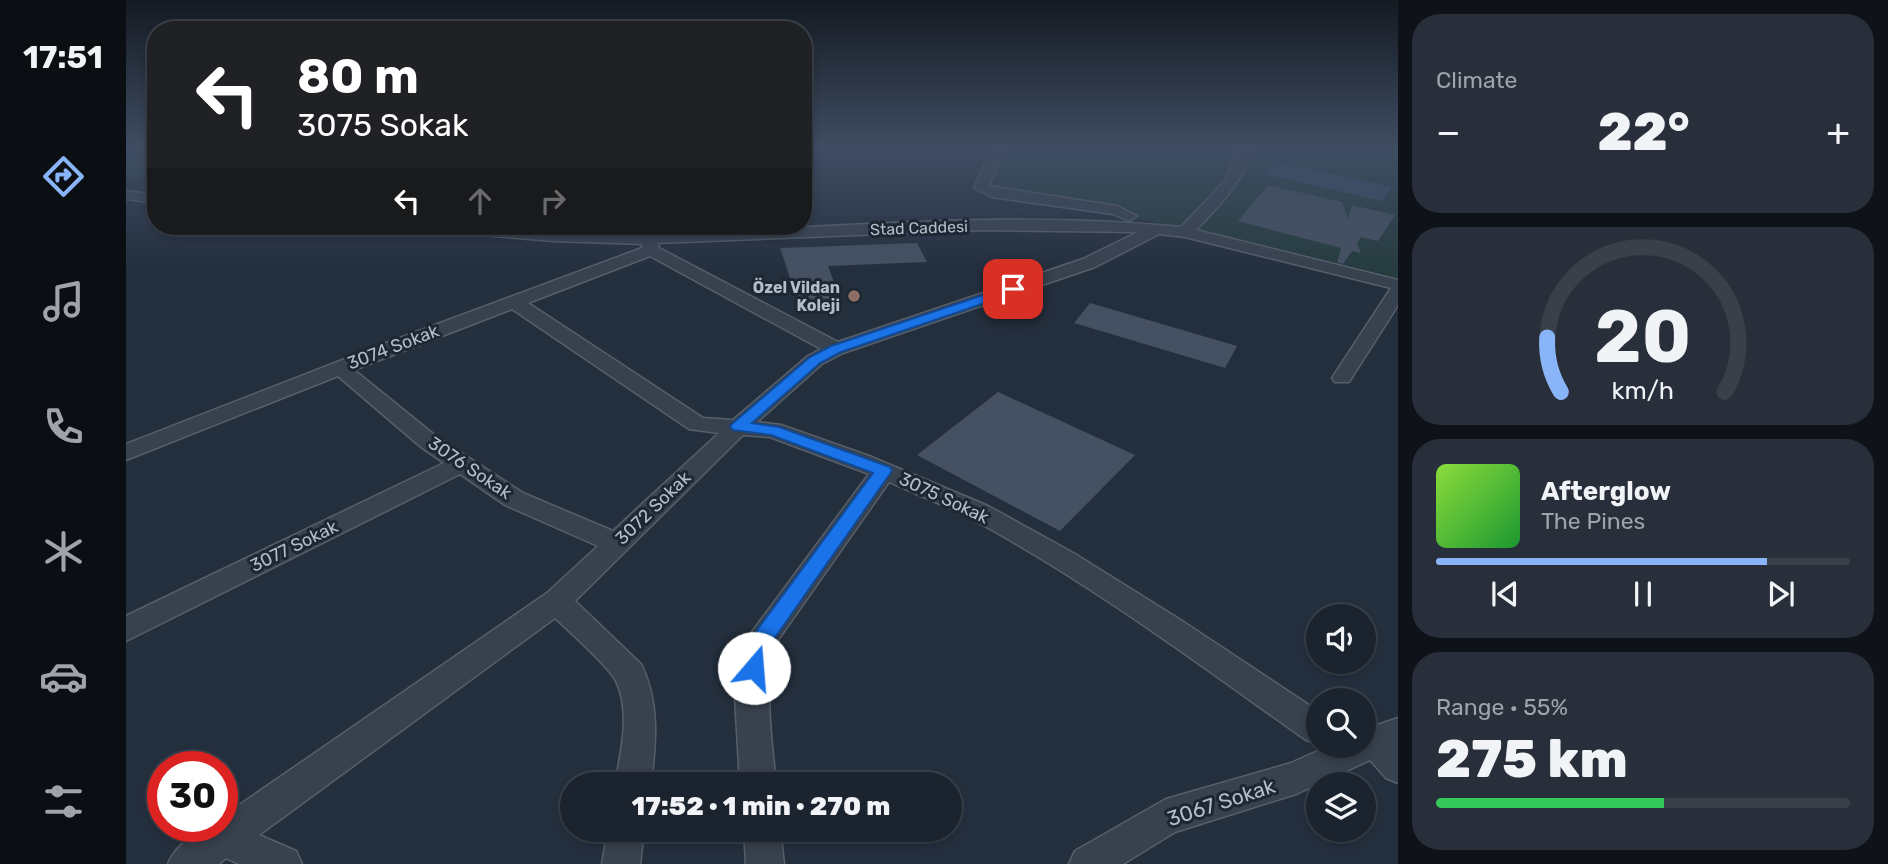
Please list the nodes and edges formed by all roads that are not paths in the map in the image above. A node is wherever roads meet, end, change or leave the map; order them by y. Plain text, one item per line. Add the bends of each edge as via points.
1 (984, 189) edge
2 (1224, 189) edge
3 (126, 195) edge
4 (147, 198) edge
5 (1158, 228) junction
6 (1185, 232) junction
7 (542, 235) edge
8 (650, 245) junction
9 (1398, 285) edge
10 (1398, 291) edge
11 (513, 301) junction
12 (836, 349) junction
13 (340, 368) junction
14 (1342, 378) dead end
15 (738, 426) junction
16 (126, 453) edge
17 (461, 464) junction
18 (884, 471) junction
19 (616, 543) junction
20 (557, 601) junction
21 (126, 629) edge
22 (1306, 721) edge
23 (1376, 750) edge
24 (1336, 758) edge
25 (1398, 767) edge
26 (635, 772) edge
27 (757, 772) edge
28 (238, 830) edge
29 (220, 842) edge
30 (232, 842) edge
31 (624, 842) edge
32 (763, 842) edge
33 (1093, 863) edge
34 (187, 864) edge
35 (283, 864) edge
36 (621, 864) edge
37 (765, 864) edge

1 - 5 street via 1117,210
2 - 6 street
3 - 4 street
5 - 6 street, Stad Caddesi
5 - 8 street, Stad Caddesi via 1059,223
5 - 12 street, 3072 Sokak via 1089,263
6 - 9 street, Stad Caddesi
7 - 8 street, Stad Caddesi
8 - 11 street, 3074 Sokak
8 - 12 street
10 - 14 street
11 - 13 street, 3074 Sokak
11 - 15 street, 3075 Sokak via 697,425
12 - 15 street, 3072 Sokak via 815,360
13 - 16 street, 3074 Sokak
13 - 17 street, 3076 Sokak
15 - 18 street, 3075 Sokak via 774,430
15 - 19 street, 3072 Sokak
17 - 19 street, 3076 Sokak via 514,499
17 - 21 street, 3077 Sokak
18 - 22 street, 3075 Sokak via 979,512 1065,561
18 - 27 street via 764,636 751,696
19 - 20 street, 3072 Sokak
20 - 26 street via 630,673 640,736
20 - 28 street, 3072 Sokak
23 - 25 street
24 - 33 street, 3067 Sokak via 1296,778 1166,817
29 - 34 street, 3072 Sokak
30 - 35 street
31 - 36 street
32 - 37 street

